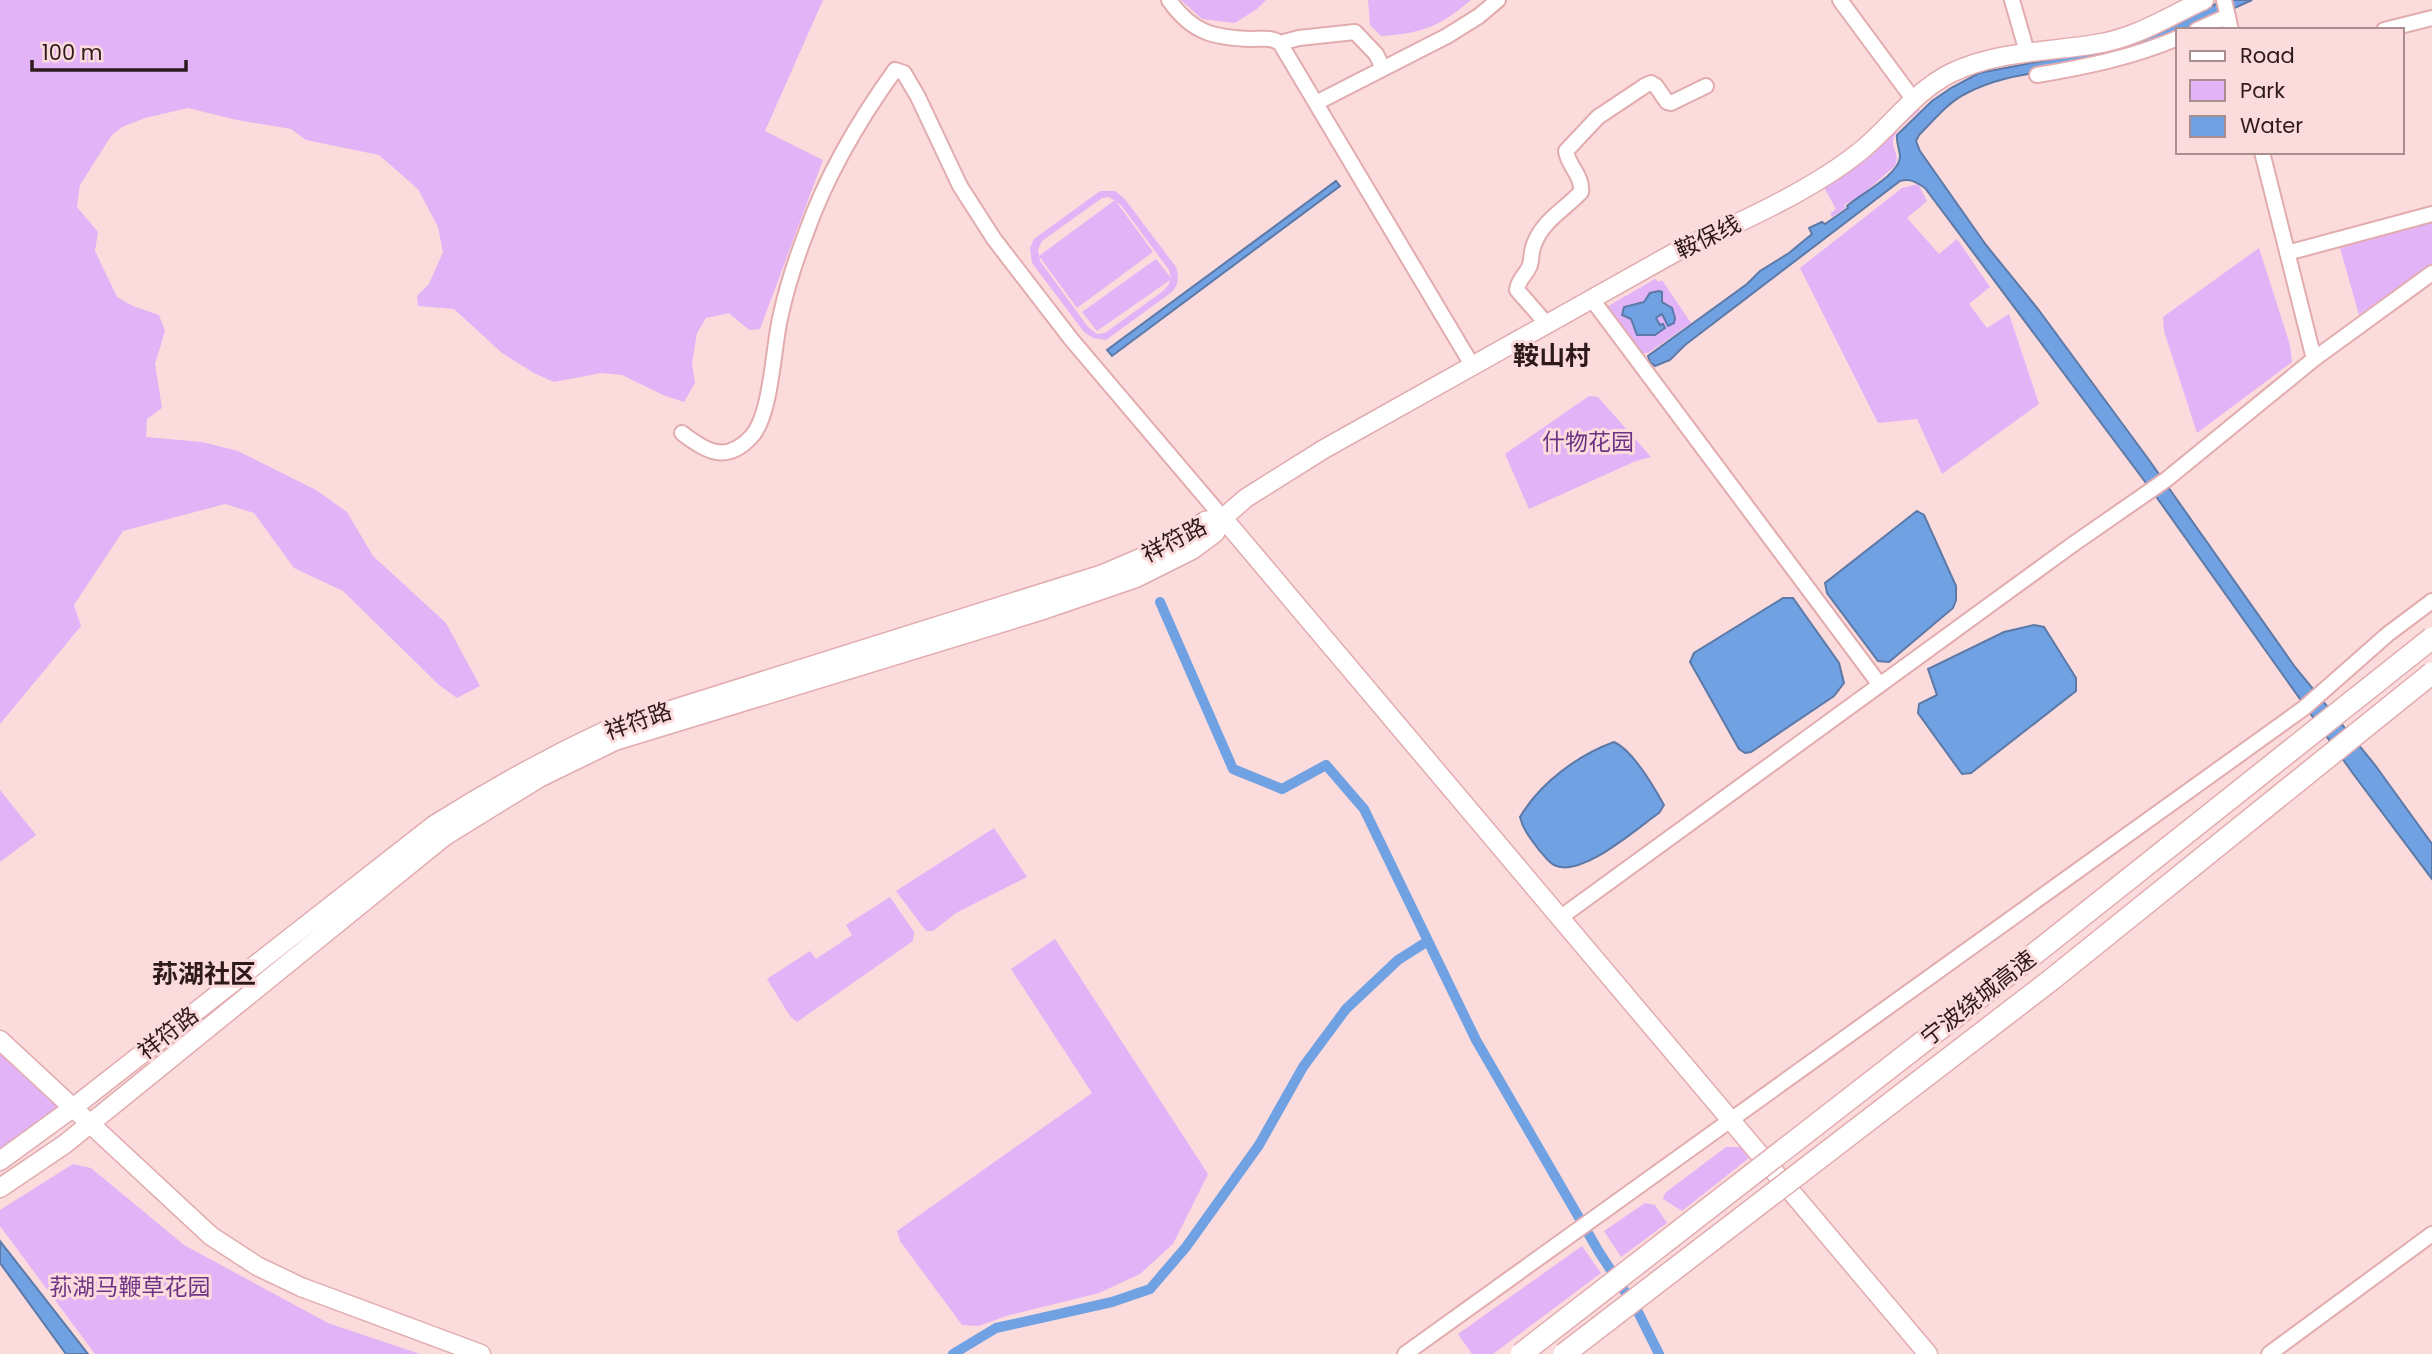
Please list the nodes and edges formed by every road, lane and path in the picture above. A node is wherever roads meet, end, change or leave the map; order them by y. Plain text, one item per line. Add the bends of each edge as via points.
1 (1169, 0) edge
2 (1498, 0) edge
3 (1840, 0) edge
4 (2012, 0) edge
5 (2204, 0) edge
6 (2227, 12) edge
7 (2432, 18) edge
8 (2200, 28) edge
9 (2392, 28) edge
10 (2176, 39) edge
11 (1280, 43) junction
12 (2034, 64) junction
13 (1383, 68) junction
14 (1706, 86) dead end
15 (1913, 99) junction
16 (1316, 103) junction
17 (2262, 154) edge
18 (2432, 214) edge
19 (2287, 253) junction
20 (2432, 273) edge
21 (1591, 298) junction
22 (1546, 323) junction
23 (2314, 359) junction
24 (1472, 365) junction
25 (682, 433) dead end
26 (1223, 518) junction
27 (2432, 601) edge
28 (2432, 638) edge
29 (2432, 673) edge
30 (1880, 685) junction
31 (1561, 917) junction
32 (0, 1040) edge
33 (74, 1107) junction
34 (1732, 1120) junction
35 (91, 1124) junction
36 (0, 1161) edge
37 (0, 1188) edge
38 (2432, 1234) edge
39 (481, 1354) edge
40 (1405, 1354) edge
41 (1521, 1354) edge
42 (1564, 1354) edge
43 (1928, 1354) edge
44 (2269, 1354) edge

1 - 11 street via 1197,29
2 - 13 street via 1447,36
3 - 15 street
4 - 12 street
5 - 12 main road, 鞍保线 via 2134,33
6 - 8 street
7 - 9 street
10 - 12 street via 2093,65
11 - 13 street via 1354,32
11 - 16 street
12 - 15 main road, 鞍保线 via 1976,63 1951,73
13 - 16 street
14 - 22 street via 1671,103 1656,86 1646,85 1598,117 1566,151 1582,184 1581,192 1540,233 1530,265 1517,285
15 - 21 main road, 鞍保线 via 1831,172
16 - 24 street
17 - 19 street
18 - 19 street
19 - 23 street
20 - 23 street
21 - 22 main road, 鞍保线
21 - 30 street
22 - 24 main road, 鞍保线
23 - 30 street via 2167,479
24 - 26 main road, 鞍保线 via 1324,449 1246,498
25 - 26 street via 711,452 741,446 752,436 761,420 780,315 806,232 863,114 895,70 904,74 918,97 960,186 994,239 1072,340
26 - 31 main road
26 - 33 main road, 祥符路 via 1205,521 1159,550 1103,574 607,730 533,765 435,825
26 - 35 main road, 祥符路 via 1215,533 1192,550 1136,578 615,741 539,778 444,836
27 - 34 street via 2304,708
28 - 41 highway, 宁波绕城高速, bridge
29 - 42 highway, 宁波绕城高速, bridge via 2051,980
30 - 31 street
31 - 34 main road
32 - 33 main road
33 - 35 main road
33 - 36 main road, 祥符路
34 - 40 street
34 - 43 main road
35 - 37 main road, 祥符路
35 - 39 main road via 211,1237 257,1266
38 - 44 street

